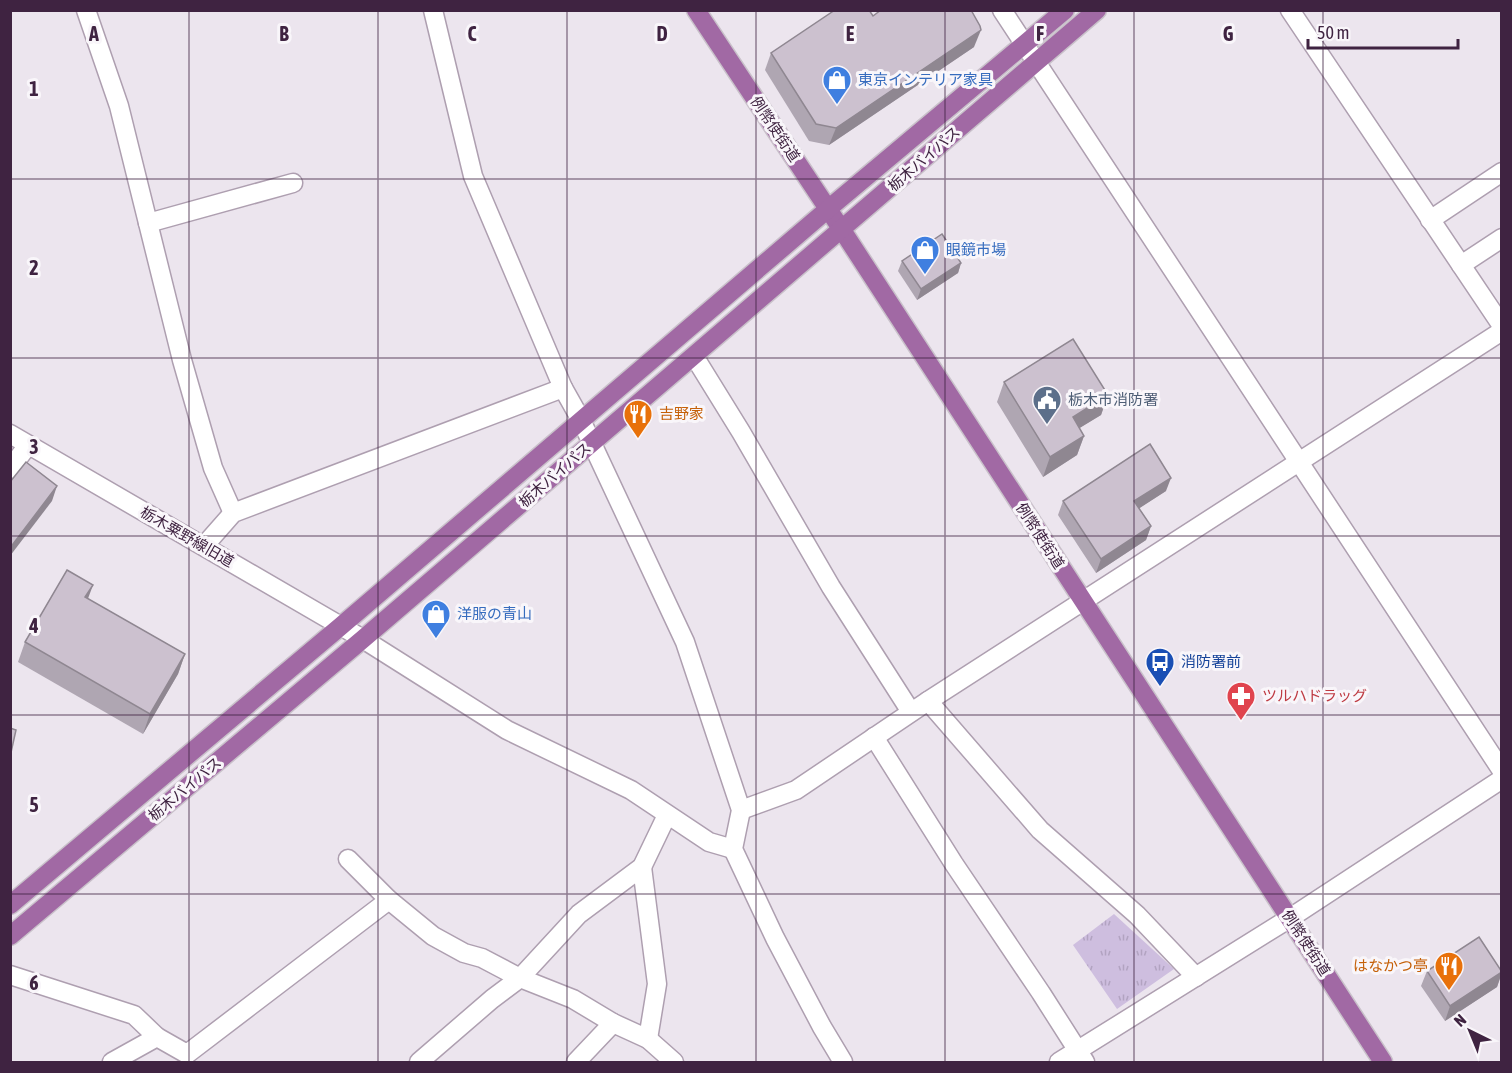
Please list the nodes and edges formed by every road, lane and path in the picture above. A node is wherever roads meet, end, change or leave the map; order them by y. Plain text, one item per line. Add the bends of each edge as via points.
1 (86, 10) edge
2 (433, 10) edge
3 (696, 10) edge
4 (1002, 10) edge
5 (1065, 10) edge
6 (1097, 10) edge
7 (1290, 10) edge
8 (1024, 44) junction
9 (1035, 63) junction
10 (1502, 172) edge
11 (293, 183) dead end
12 (828, 209) junction
13 (1430, 220) junction
14 (148, 223) junction
15 (842, 230) junction
16 (1502, 238) edge
17 (1461, 265) junction
18 (1502, 326) edge
19 (1502, 331) edge
20 (694, 356) junction
21 (563, 388) junction
22 (581, 420) junction
23 (10, 434) edge
24 (592, 443) junction
25 (28, 445) junction
26 (1298, 462) junction
27 (10, 469) edge
28 (233, 513) junction
29 (204, 546) junction
30 (1082, 601) junction
31 (341, 627) junction
32 (363, 639) junction
33 (928, 701) junction
34 (911, 712) junction
35 (874, 737) junction
36 (1502, 771) edge
37 (1502, 779) edge
38 (741, 810) junction
39 (667, 815) junction
40 (733, 849) junction
41 (348, 859) dead end
42 (642, 867) junction
43 (389, 900) junction
44 (10, 905) edge
45 (1290, 918) junction
46 (10, 936) edge
47 (10, 975) edge
48 (1196, 977) junction
49 (520, 978) junction
50 (613, 1023) junction
51 (157, 1037) junction
52 (648, 1039) junction
53 (1082, 1056) edge
54 (112, 1062) edge
55 (419, 1062) edge
56 (576, 1062) edge
57 (674, 1062) edge
58 (843, 1062) edge
59 (1059, 1062) edge
60 (1383, 1062) edge

1 - 14 street via 119,106
2 - 21 street via 473,176
3 - 12 main road, 例幣使街道
4 - 8 street
5 - 8 main road, 栃木バイパス
6 - 9 main road, 栃木バイパス
7 - 13 street
8 - 9 street
8 - 12 main road, 栃木バイパス
9 - 15 main road, 栃木バイパス
9 - 26 street
10 - 13 street
11 - 14 street
12 - 15 main road, 例幣使街道
12 - 22 main road, 栃木バイパス
13 - 17 street
14 - 28 street via 213,468
15 - 20 main road, 栃木バイパス
15 - 30 main road, 例幣使街道
16 - 17 street
17 - 18 street
19 - 26 street
20 - 24 main road, 栃木バイパス
20 - 34 street via 831,587
21 - 22 street
21 - 28 street
22 - 24 street
22 - 31 main road, 栃木バイパス
23 - 25 street, 栃木粟野線旧道
24 - 32 main road, 栃木バイパス
24 - 38 street via 684,642
25 - 27 street
25 - 29 street, 栃木粟野線旧道
26 - 30 street
26 - 36 street
28 - 29 street
29 - 31 street, 栃木粟野線旧道
30 - 33 street
30 - 45 main road, 例幣使街道
31 - 32 street, 栃木粟野線旧道
31 - 44 main road, 栃木バイパス
32 - 39 street, 栃木粟野線旧道 via 507,730 631,790
32 - 46 main road, 栃木バイパス
33 - 34 street
33 - 48 street via 1040,830 1137,915
34 - 35 street
35 - 38 street via 796,790
35 - 53 street
37 - 45 street
38 - 40 street
39 - 40 street, 栃木粟野線旧道 via 708,842
39 - 42 street
40 - 58 street via 775,938
41 - 43 street
42 - 49 street via 579,914
42 - 52 street via 657,984
43 - 49 street via 433,936
43 - 51 street via 187,1054
45 - 48 street
45 - 60 main road, 例幣使街道
47 - 51 street via 134,1015
48 - 53 street
49 - 50 street via 573,999
49 - 55 street
50 - 52 street
50 - 56 street
51 - 54 street
52 - 57 street
53 - 59 street

